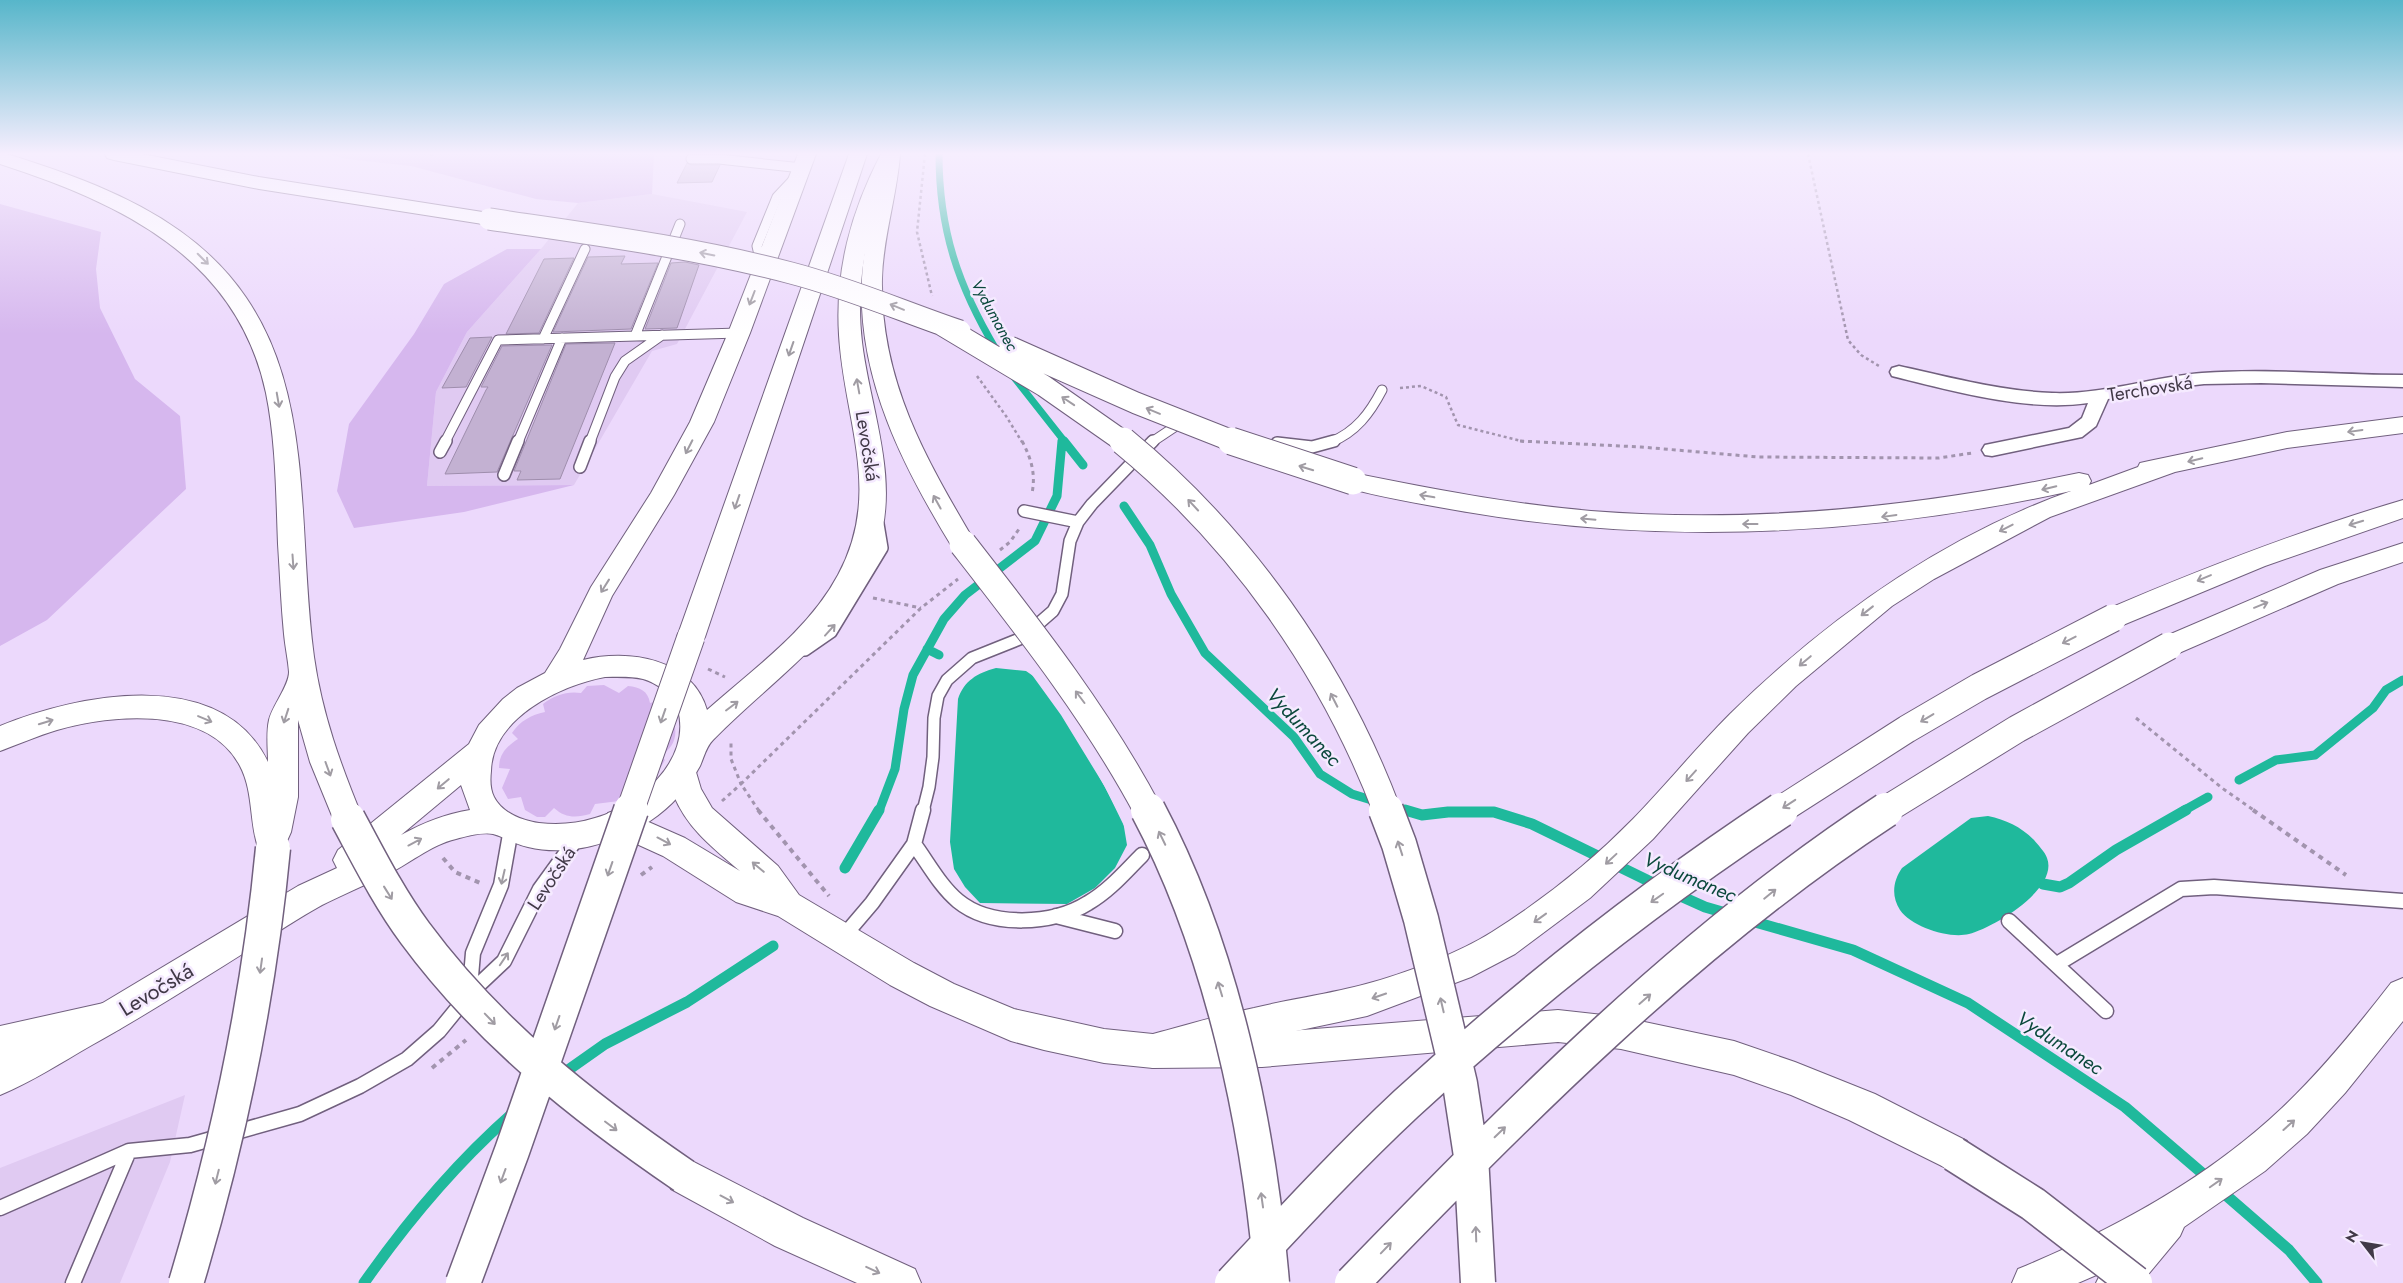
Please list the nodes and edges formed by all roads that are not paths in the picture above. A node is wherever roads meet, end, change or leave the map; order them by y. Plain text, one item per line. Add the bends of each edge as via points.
1 (140, 214) edge
2 (456, 214) edge
3 (784, 214) edge
4 (837, 214) edge
5 (864, 214) edge
6 (882, 214) edge
7 (680, 224) dead end
8 (585, 249) dead end
9 (942, 325) junction
10 (739, 333) junction
11 (662, 335) junction
12 (635, 336) junction
13 (562, 338) junction
14 (542, 339) junction
15 (1899, 372) road end
16 (2403, 381) edge
17 (1382, 390) road end
18 (2100, 395) junction
19 (2403, 425) edge
20 (1992, 450) road end
21 (440, 452) dead end
22 (2166, 466) junction
23 (580, 467) dead end
24 (504, 475) dead end
25 (2403, 509) edge
26 (1030, 512) dead end
27 (1078, 522) junction
28 (2403, 552) edge
29 (304, 671) junction
30 (555, 680) junction
31 (696, 738) junction
32 (0, 739) edge
33 (480, 752) junction
34 (682, 770) junction
35 (619, 822) junction
36 (504, 825) junction
37 (580, 834) junction
38 (914, 844) junction
39 (273, 848) junction
40 (1142, 854) dead end
41 (309, 896) junction
42 (2403, 901) edge
43 (788, 905) junction
44 (1054, 916) junction
45 (2009, 921) dead end
46 (1115, 930) dead end
47 (842, 939) junction
48 (2057, 964) junction
49 (470, 993) junction
50 (2403, 994) edge
51 (2106, 1011) dead end
52 (108, 1018) junction
53 (0, 1043) edge
54 (1153, 1051) junction
55 (0, 1078) edge
56 (129, 1151) junction
57 (0, 1208) edge
58 (2179, 1208) junction
59 (73, 1283) edge
60 (186, 1283) edge
61 (463, 1283) edge
62 (901, 1283) edge
63 (1232, 1283) edge
64 (1272, 1283) edge
65 (1352, 1283) edge
66 (1478, 1283) edge
67 (2032, 1283) edge
68 (2116, 1283) edge
69 (2135, 1283) edge

1 -> 29 main road via 166,228 220,276 255,328 269,363 282,424
9 -> 2 main road, bridge via 847,289 756,264
3 -> 10 main road, Levočská
4 -> 61 main road, bridge via 512,1152
31 -> 5 main road, Levočská via 720,714 763,681 820,623 864,548 874,502 873,464 852,356 848,291
64 -> 6 main road, bridge via 1248,1110 1223,1000 1167,850 1130,777 1085,704 963,544 934,496 901,430 883,381 874,336 872,278
7 - 12 lane
8 - 14 lane
22 -> 9 main road, bridge via 2091,478 2006,498 1869,518 1753,524 1624,522 1554,515 1431,497 1352,481 1273,458 1153,411 1010,346
66 -> 9 main road, bridge via 1468,1137 1457,1070 1425,928 1398,842 1363,755 1330,692 1297,634 1260,583 1226,540 1181,492 1099,422 1024,372
10 - 11 lane
10 -> 30 main road, Levočská via 687,452 600,594 572,654
11 - 12 lane
11 - 23 lane via 625,362 615,378
12 - 13 lane
13 - 14 lane
13 - 24 lane
14 - 21 lane via 498,340
15 - 18 street, Terchovská via 2002,393 2052,399
16 - 18 street, Terchovská via 2247,377 2175,381
17 - 27 lane via 1375,405 1352,432 1333,444 1291,447 1203,426 1176,426 1154,440
18 - 20 street via 2093,419 2086,428
19 -> 22 main road via 2287,440
22 -> 54 main road via 2041,511 1941,563 1883,599 1786,678 1738,725 1642,830 1579,888 1503,943 1459,966 1366,1000 1254,1024
25 -> 63 main road, bridge via 2344,526 2236,565 2113,618 1981,686 1887,741 1785,807 1649,904 1432,1081 1324,1185
26 - 27 lane
27 - 38 lane via 1070,541 1062,594 1053,611 1022,638 965,663 947,680 938,696 929,787
65 -> 28 main road, bridge via 1458,1172 1573,1062 1683,965 1779,887 1951,768 2032,719 2168,646 2329,577
29 -> 39 main road via 283,721 283,797
29 -> 62 main road, bridge via 313,726 348,820 387,891 450,978 502,1032 570,1095 684,1176 789,1232
30 - 31 main road, Levočská via 606,666 637,667 664,675 685,691 691,701 697,725
30 - 33 main road, Levočská via 527,696 503,716
31 - 34 main road, Levočská
32 -> 39 main road via 74,714 129,706 178,710 200,717 218,725 246,750 261,786
33 - 36 main road, Levočská via 475,774 477,790 483,804
33 -> 41 main road, Levočská via 370,840
34 - 35 main road, Levočská via 649,804
43 -> 34 main road via 764,872 703,819 690,803 684,789
35 - 37 main road, Levočská
35 -> 43 main road via 674,847 747,892
36 - 37 main road, Levočská via 536,836
41 -> 36 main road, Levočská via 378,864 433,833 458,825
36 -> 49 lane, Levočská via 501,885 474,953
49 -> 37 lane, Levočská via 504,962 540,890
38 - 44 lane via 958,902 975,912 991,917 1037,919
38 - 47 lane
39 -> 60 main road, bridge via 254,1011 212,1198
40 - 44 lane via 1109,887 1081,908
41 - 52 main road, Levočská
42 - 48 lane via 2214,886 2181,888
43 - 47 main road
44 - 46 lane
45 - 48 lane
47 - 54 main road via 942,995 1011,1025 1104,1046
48 - 51 lane
49 - 56 lane, Levočská via 439,1031 407,1059 360,1086 300,1114 190,1145
58 -> 50 main road via 2252,1157 2311,1104 2375,1032
52 - 53 main road
52 - 55 main road, Levočská
54 - 69 main road, bridge via 1262,1050 1558,1026 1621,1033 1734,1058 1862,1107 1954,1154 2033,1204
56 - 57 lane, Levočská
56 - 59 lane
58 - 67 main road via 2121,1241
58 - 68 main road

